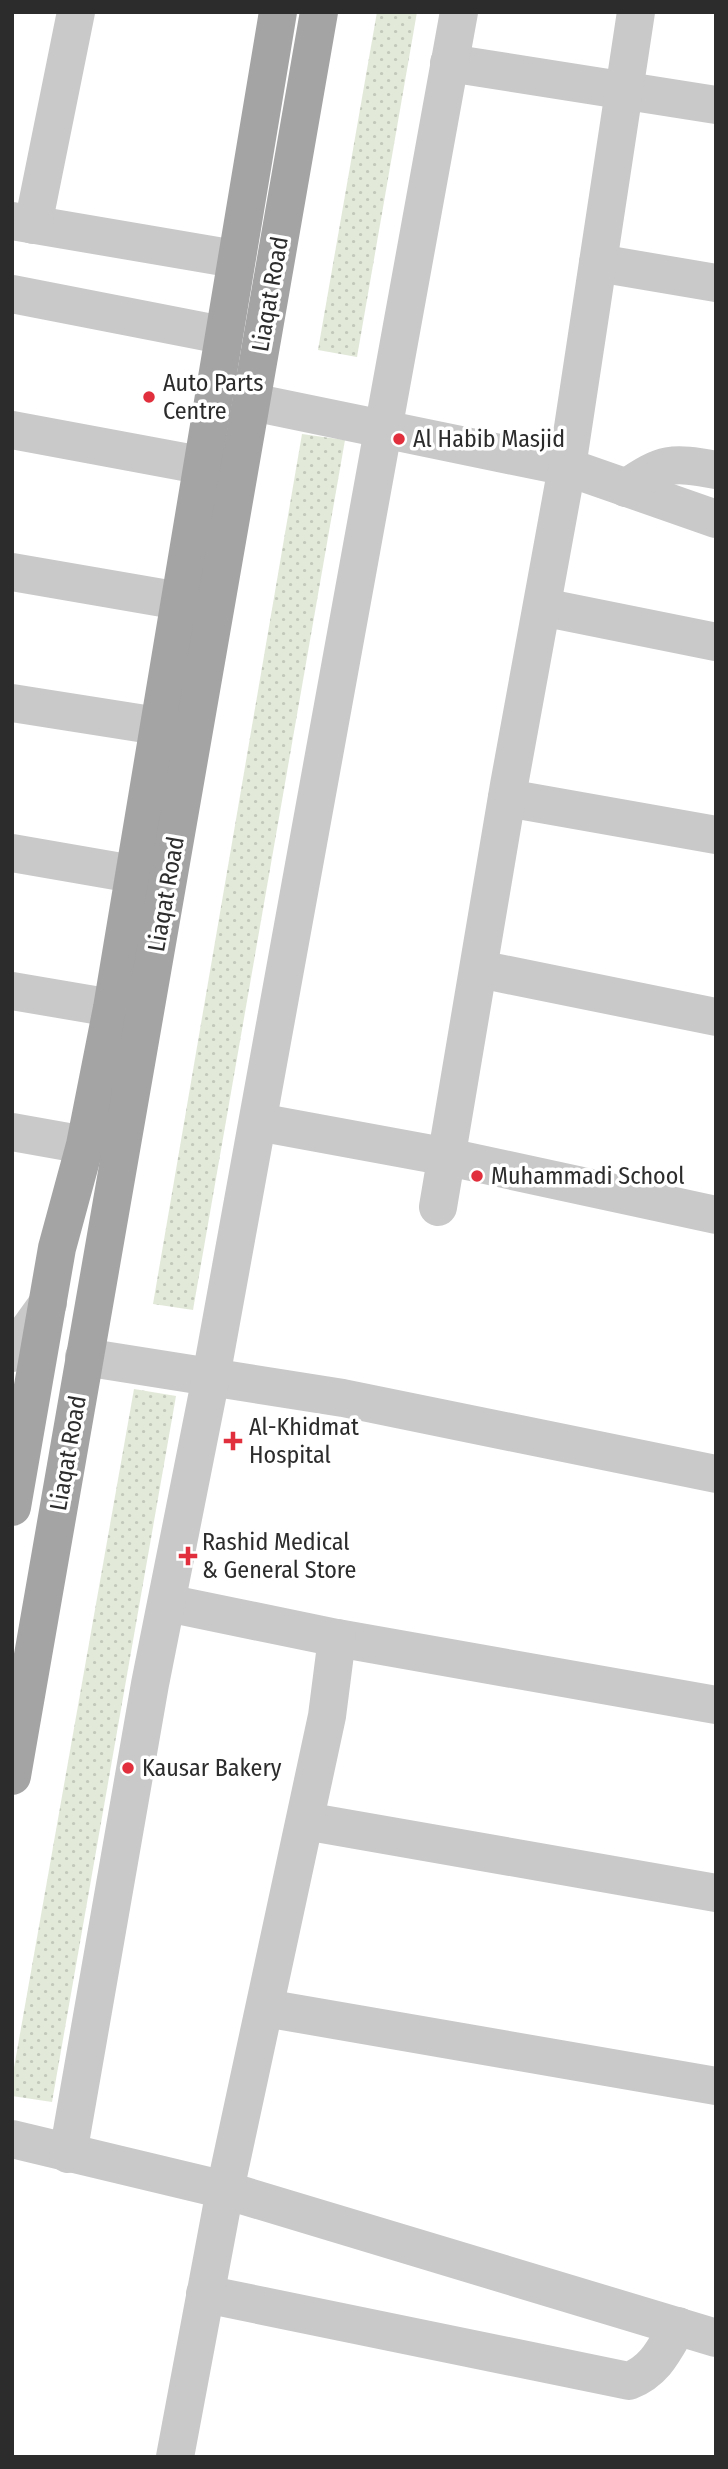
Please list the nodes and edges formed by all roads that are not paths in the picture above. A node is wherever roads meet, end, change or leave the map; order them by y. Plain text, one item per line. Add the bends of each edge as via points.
1 (76, 12) edge
2 (278, 12) edge
3 (319, 12) edge
4 (459, 12) edge
5 (636, 12) edge
6 (449, 63) junction
7 (624, 90) junction
8 (716, 105) edge
9 (23, 223) edge
10 (234, 259) junction
11 (598, 263) junction
12 (716, 283) edge
13 (12, 294) edge
14 (222, 335) junction
15 (251, 402) junction
16 (384, 427) junction
17 (12, 430) edge
18 (200, 465) junction
19 (567, 467) junction
20 (716, 470) edge
21 (626, 488) junction
22 (716, 519) edge
23 (12, 572) edge
24 (180, 601) junction
25 (542, 607) junction
26 (716, 642) edge
27 (12, 703) edge
28 (158, 726) junction
29 (506, 799) junction
30 (716, 835) edge
31 (12, 853) edge
32 (134, 874) junction
33 (479, 969) junction
34 (12, 991) edge
35 (112, 1008) junction
36 (716, 1017) edge
37 (258, 1122) junction
38 (12, 1132) edge
39 (85, 1145) junction
40 (448, 1157) junction
41 (438, 1208) dead end
42 (716, 1215) edge
43 (48, 1303) junction
44 (12, 1353) edge
45 (84, 1357) junction
46 (211, 1377) junction
47 (716, 1474) edge
48 (12, 1507) edge
49 (167, 1603) junction
50 (337, 1638) junction
51 (716, 1705) edge
52 (12, 1776) edge
53 (305, 1821) junction
54 (716, 1893) edge
55 (265, 2008) junction
56 (716, 2086) edge
57 (12, 2139) edge
58 (68, 2154) junction
59 (225, 2190) junction
60 (205, 2294) junction
61 (678, 2326) junction
62 (716, 2337) edge
63 (174, 2457) edge

1 - 9 street
2 - 10 main road
3 - 15 main road, Liaqat Road
4 - 6 street
5 - 7 street
6 - 7 street
6 - 16 street
7 - 8 street
7 - 11 street
9 - 10 street
10 - 14 main road
11 - 12 street
11 - 19 street
13 - 14 street
14 - 18 main road
15 - 16 street
15 - 45 main road, Liaqat Road
16 - 19 street
16 - 37 street
17 - 18 street
18 - 24 main road
19 - 21 street
19 - 25 street
20 - 21 street via 677,463 650,472
21 - 22 street
23 - 24 street
24 - 28 main road
25 - 26 street
25 - 29 street
27 - 28 street
28 - 32 main road
29 - 30 street
29 - 33 street
31 - 32 street
32 - 35 main road
33 - 36 street
33 - 40 street
34 - 35 street
35 - 39 main road
37 - 40 street
37 - 46 street
38 - 39 street
39 - 43 main road via 57,1248
40 - 41 street
40 - 42 street
43 - 44 street
43 - 48 main road
45 - 46 street
45 - 52 main road, Liaqat Road
46 - 47 street via 343,1398
46 - 49 street
49 - 50 street
49 - 58 street
50 - 51 street
50 - 53 street via 327,1716
53 - 54 street
53 - 55 street
55 - 56 street
55 - 59 street
57 - 58 street
58 - 59 street
59 - 60 street
59 - 61 street
60 - 61 street via 629,2381 645,2375 658,2362
60 - 63 street
61 - 62 street

